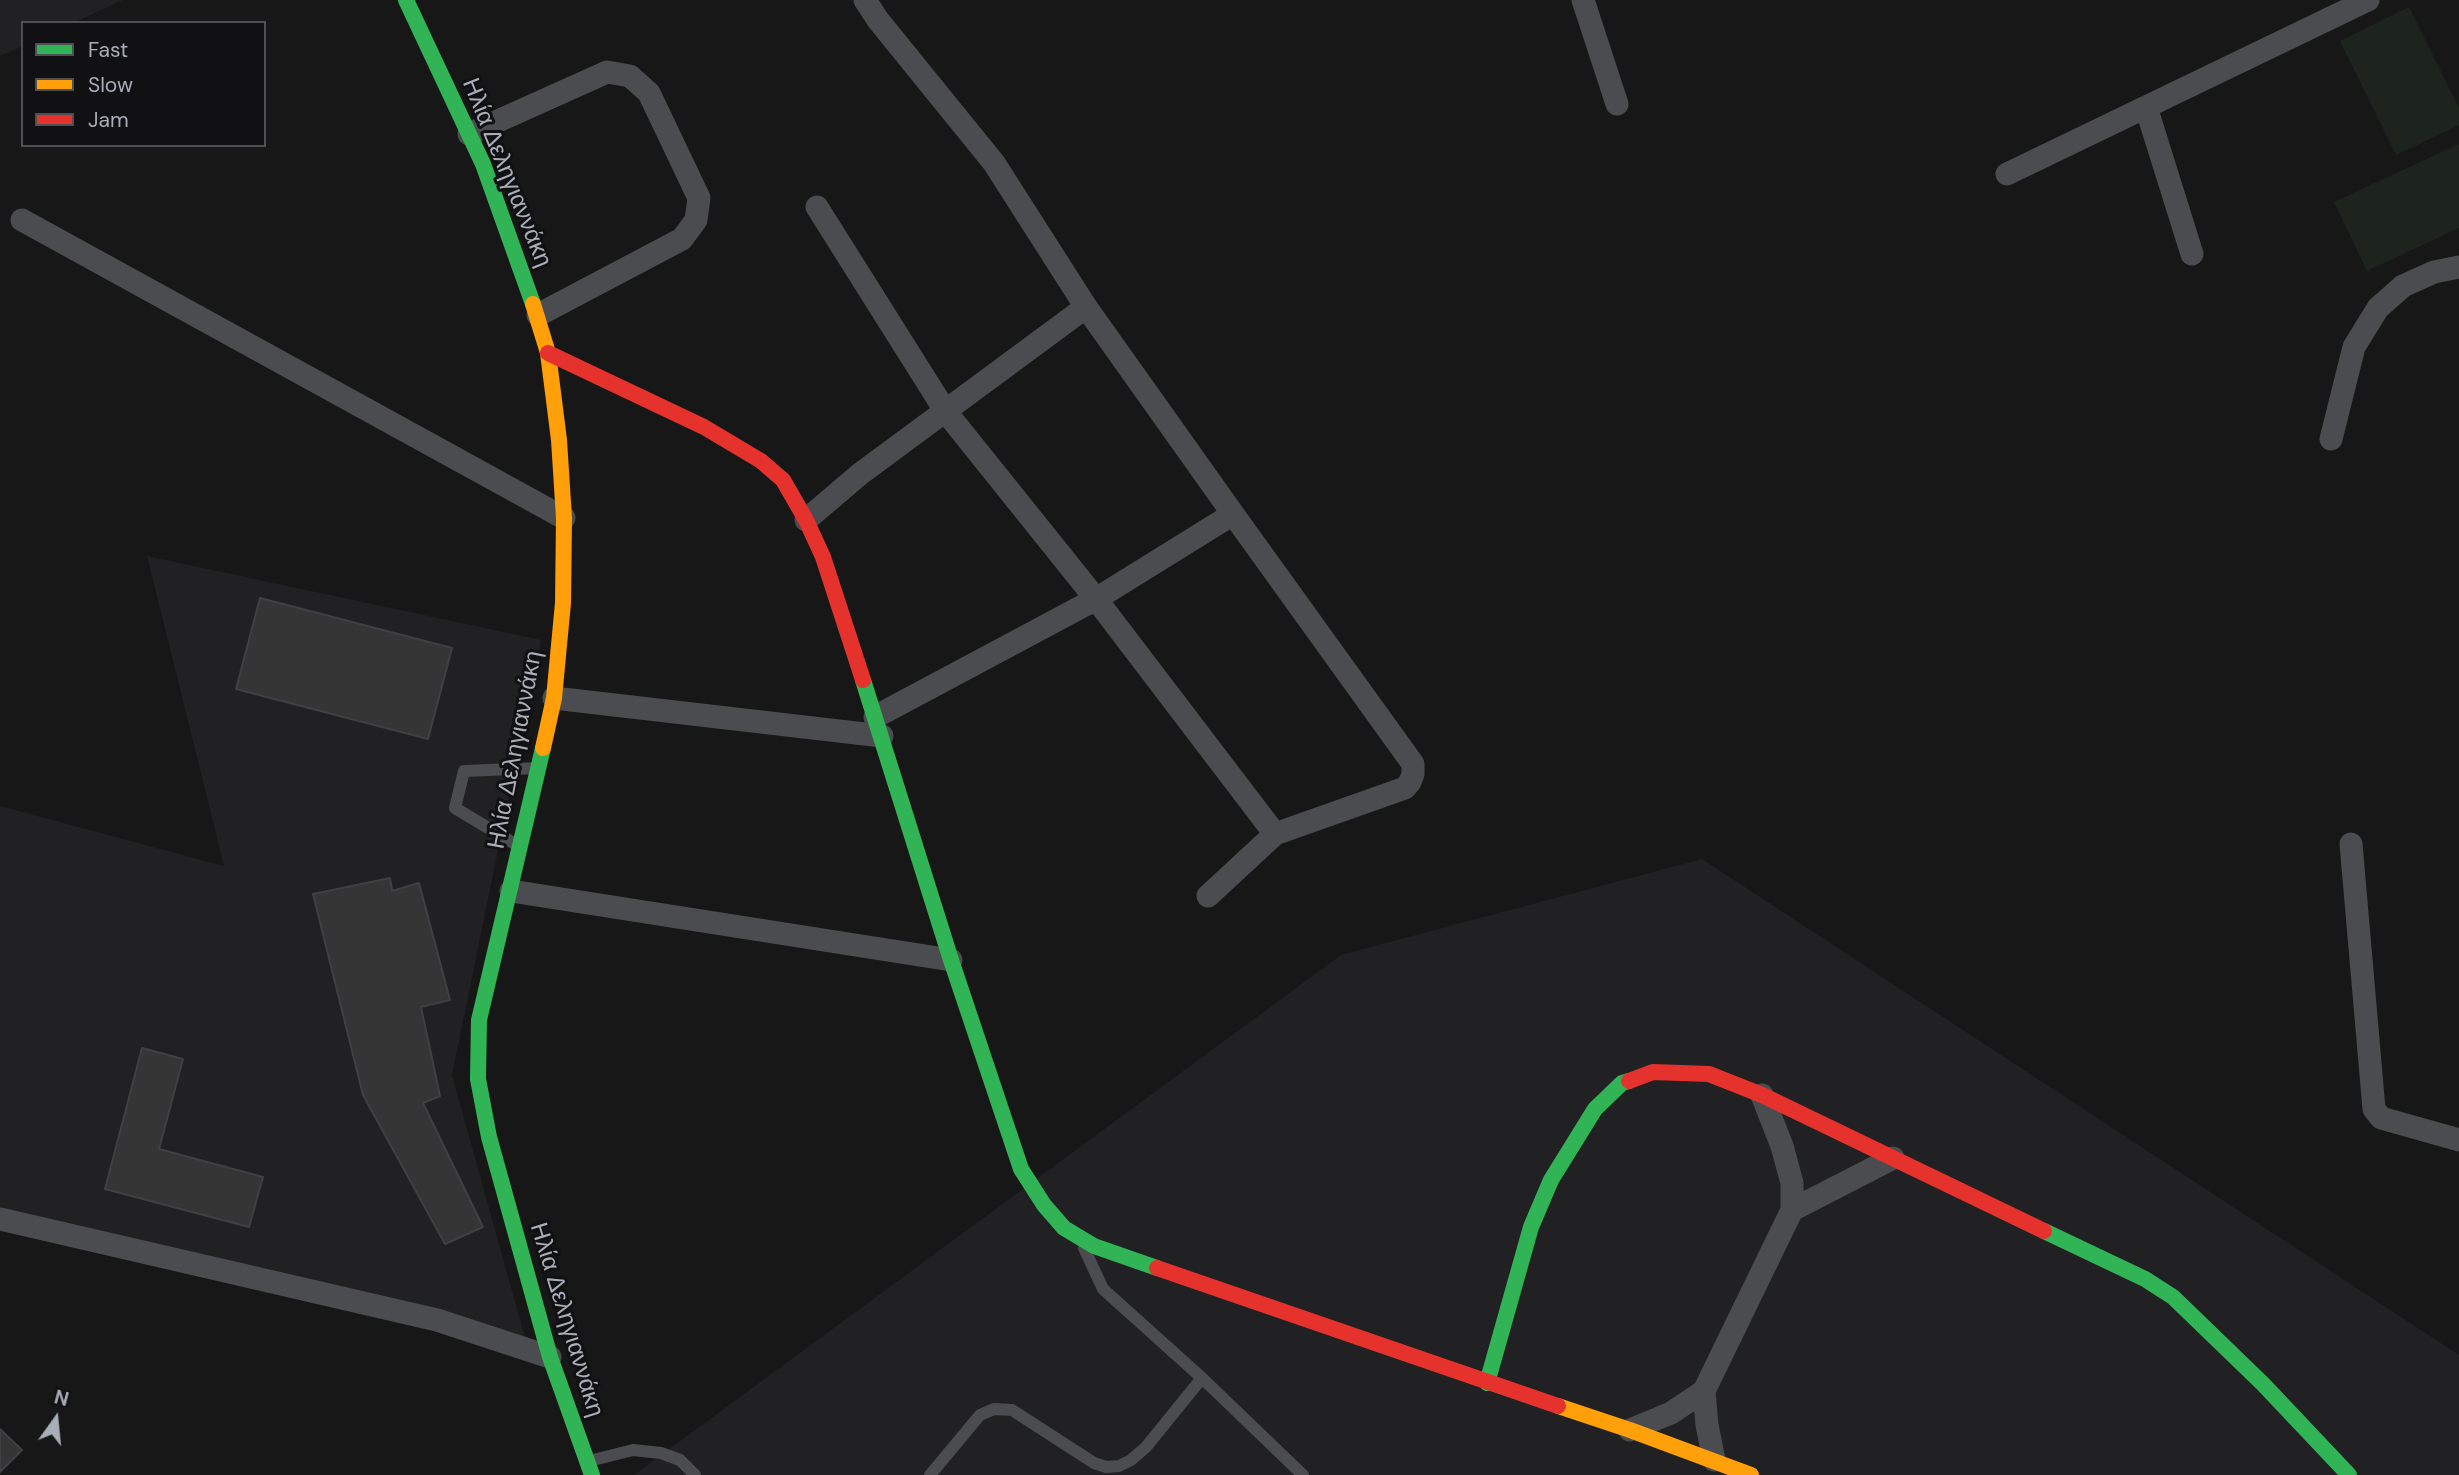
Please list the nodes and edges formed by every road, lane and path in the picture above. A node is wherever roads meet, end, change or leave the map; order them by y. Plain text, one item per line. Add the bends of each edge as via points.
1 (406, 0) edge
2 (865, 0) edge
3 (1583, 0) edge
4 (2368, 0) edge
5 (1617, 104) dead end
6 (2146, 107) junction
7 (469, 134) junction
8 (2007, 174) dead end
9 (817, 207) dead end
10 (22, 220) dead end
11 (2192, 254) dead end
12 (2459, 267) edge
13 (1086, 307) junction
14 (538, 315) junction
15 (548, 353) junction
16 (946, 412) junction
17 (2331, 439) dead end
18 (1233, 514) junction
19 (564, 518) junction
20 (806, 520) junction
21 (1096, 599) junction
22 (554, 698) junction
23 (879, 727) junction
24 (538, 768) junction
25 (1275, 834) junction
26 (2351, 844) dead end
27 (521, 847) junction
28 (511, 891) junction
29 (1208, 896) dead end
30 (951, 960) junction
31 (1762, 1095) junction
32 (2459, 1140) edge
33 (1893, 1158) junction
34 (1792, 1210) junction
35 (0, 1219) edge
36 (1080, 1238) junction
37 (550, 1357) junction
38 (1202, 1378) junction
39 (1487, 1384) junction
40 (1704, 1391) junction
41 (1630, 1430) junction
42 (1714, 1460) junction
43 (590, 1468) edge
44 (695, 1475) edge
45 (930, 1475) edge
46 (1303, 1475) edge
47 (1751, 1475) edge
48 (2349, 1475) edge

1 - 7 street, Ηλία Δεληγιαννάκη
2 - 13 street via 994,163
3 - 5 street
4 - 6 street
6 - 8 street
6 - 11 street
7 - 14 street, Ηλία Δεληγιαννάκη
7 - 14 street via 607,72 630,76 649,93 699,198 696,220 682,239
9 - 16 street
10 - 19 street
12 - 17 street via 2403,286 2378,308 2354,347
13 - 16 street
13 - 18 street
14 - 15 street, Ηλία Δεληγιαννάκη
15 - 19 street, Ηλία Δεληγιαννάκη
15 - 20 street via 753,455 783,480
16 - 20 street
16 - 21 street
18 - 21 street
18 - 25 street via 1413,764 1405,788
19 - 22 street, Ηλία Δεληγιαννάκη via 563,603
20 - 23 street via 823,556
21 - 23 street
21 - 25 street
22 - 23 street
22 - 24 street, Ηλία Δεληγιαννάκη
23 - 30 street
24 - 27 street, Ηλία Δεληγιαννάκη
24 - 27 lane via 464,771 455,808
25 - 29 street
26 - 32 street via 2374,1109 2381,1118
27 - 28 street, Ηλία Δεληγιαννάκη
28 - 30 street
28 - 37 street, Ηλία Δεληγιαννάκη via 479,1020 478,1079 489,1137
30 - 36 street via 1021,1169 1044,1205
31 - 33 street
31 - 34 street via 1786,1158
31 - 39 street via 1709,1074 1653,1072 1622,1083 1595,1109 1551,1180 1531,1227
33 - 34 street
33 - 48 street via 2164,1291 2263,1384
34 - 40 street
35 - 37 street via 437,1320
36 - 38 lane via 1103,1289
36 - 39 street
37 - 43 street, Ηλία Δεληγιαννάκη
38 - 45 lane via 1146,1447 1119,1466 1094,1463 1012,1410 994,1409 980,1415
38 - 46 lane
39 - 41 street
40 - 41 street via 1671,1413
40 - 42 street
41 - 42 street
42 - 47 street
43 - 44 lane via 633,1450 661,1452 680,1460

